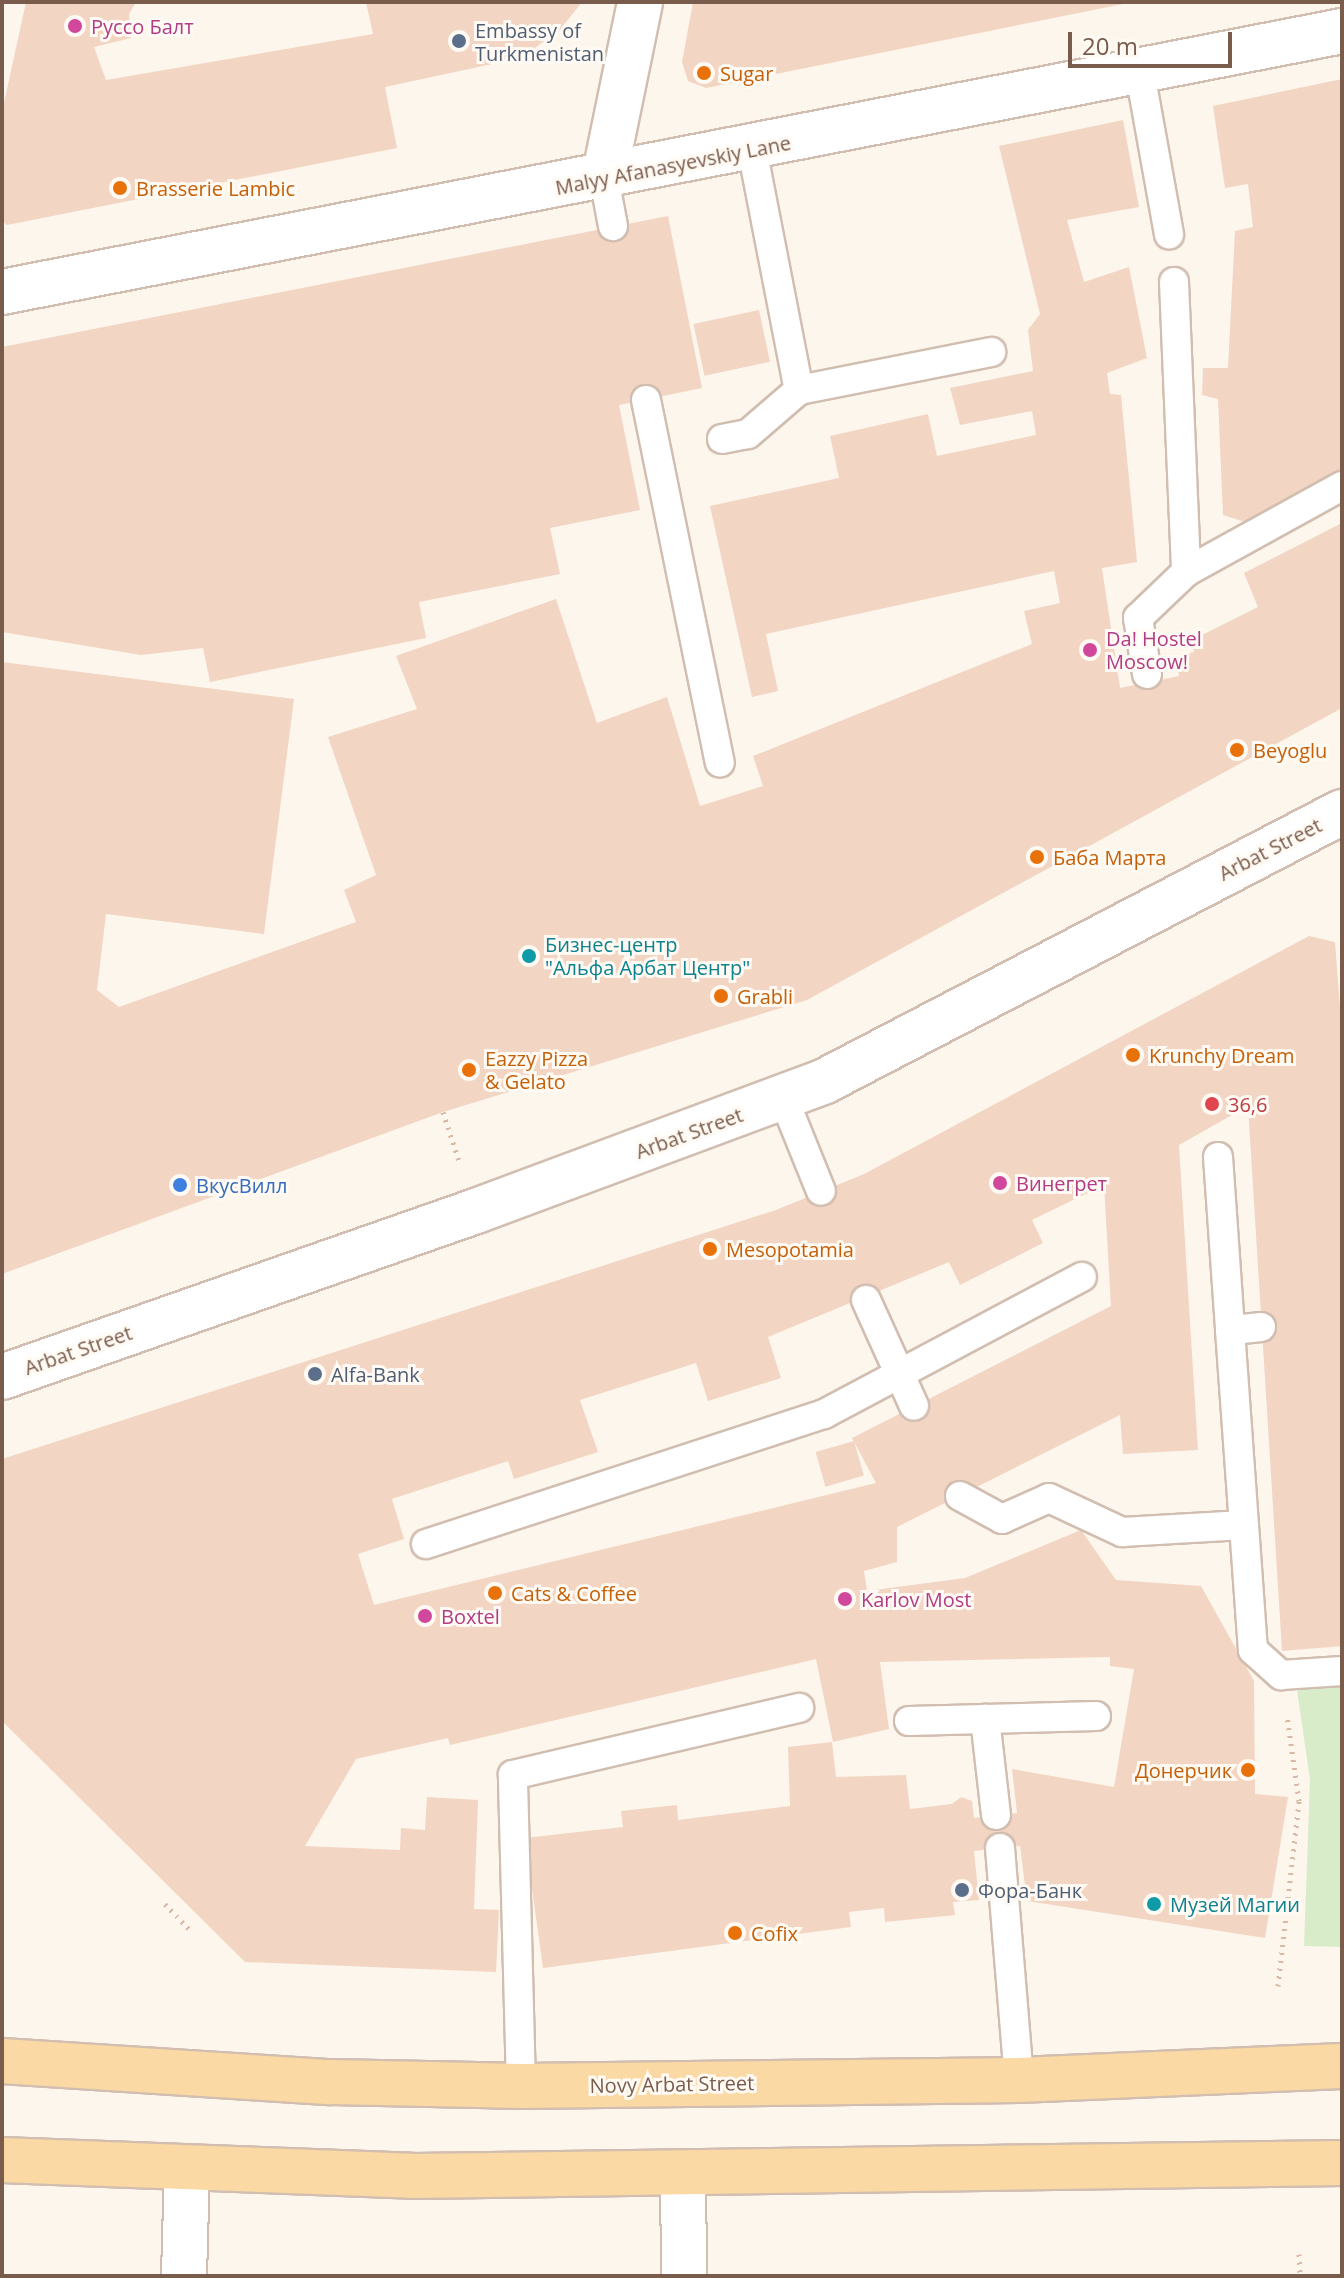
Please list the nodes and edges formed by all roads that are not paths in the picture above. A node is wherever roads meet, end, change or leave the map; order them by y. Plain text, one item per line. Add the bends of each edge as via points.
1 (640, 2) edge
2 (1342, 31) edge
3 (1140, 73) junction
4 (752, 149) junction
5 (604, 178) junction
6 (613, 226) dead end
7 (1169, 234) dead end
8 (1174, 282) dead end
9 (2, 292) edge
10 (991, 352) dead end
11 (799, 390) junction
12 (646, 400) dead end
13 (722, 439) dead end
14 (1342, 486) edge
15 (1186, 572) junction
16 (1147, 674) dead end
17 (720, 763) dead end
18 (1342, 812) edge
19 (783, 1097) junction
20 (1218, 1157) dead end
21 (821, 1191) dead end
22 (1082, 1277) dead end
23 (866, 1300) dead end
24 (1261, 1327) dead end
25 (1230, 1330) junction
26 (898, 1375) junction
27 (2, 1377) edge
28 (914, 1406) dead end
29 (960, 1496) dead end
30 (1244, 1525) junction
31 (426, 1544) dead end
32 (1342, 1671) edge
33 (799, 1708) dead end
34 (1096, 1716) dead end
35 (985, 1719) junction
36 (909, 1721) dead end
37 (996, 1815) dead end
38 (1000, 1848) dead end
39 (2, 2061) edge
40 (1342, 2066) edge
41 (1019, 2080) junction
42 (521, 2086) junction
43 (2, 2160) edge
44 (1342, 2163) edge
45 (187, 2170) junction
46 (683, 2175) junction
47 (184, 2276) edge
48 (684, 2276) edge

1 - 5 street
2 - 3 street, Malyy Afanasyevskiy Lane
3 - 4 street, Malyy Afanasyevskiy Lane
3 - 7 lane
4 - 5 street, Malyy Afanasyevskiy Lane
4 - 11 lane
5 - 6 lane
5 - 9 street, Malyy Afanasyevskiy Lane
8 - 15 lane
10 - 11 lane
11 - 13 lane via 748,434
12 - 17 lane
14 - 15 lane
15 - 16 lane via 1138,618
18 - 19 street, Arbat Street via 825,1081
19 - 21 lane
19 - 27 street, Arbat Street
20 - 25 lane
22 - 26 lane
23 - 26 lane
24 - 25 lane
25 - 30 lane
26 - 28 lane
26 - 31 lane via 824,1414
29 - 30 lane via 1002,1519 1049,1498 1122,1532
30 - 32 lane via 1253,1650 1281,1675
33 - 42 lane via 513,1775
34 - 35 lane
35 - 36 lane
35 - 37 lane
38 - 41 lane
39 - 42 main road, Novy Arbat Street via 330,2082
40 - 41 main road, Novy Arbat Street
41 - 42 main road, Novy Arbat Street
43 - 45 main road
44 - 46 main road
45 - 46 main road
45 - 47 street
46 - 48 street

